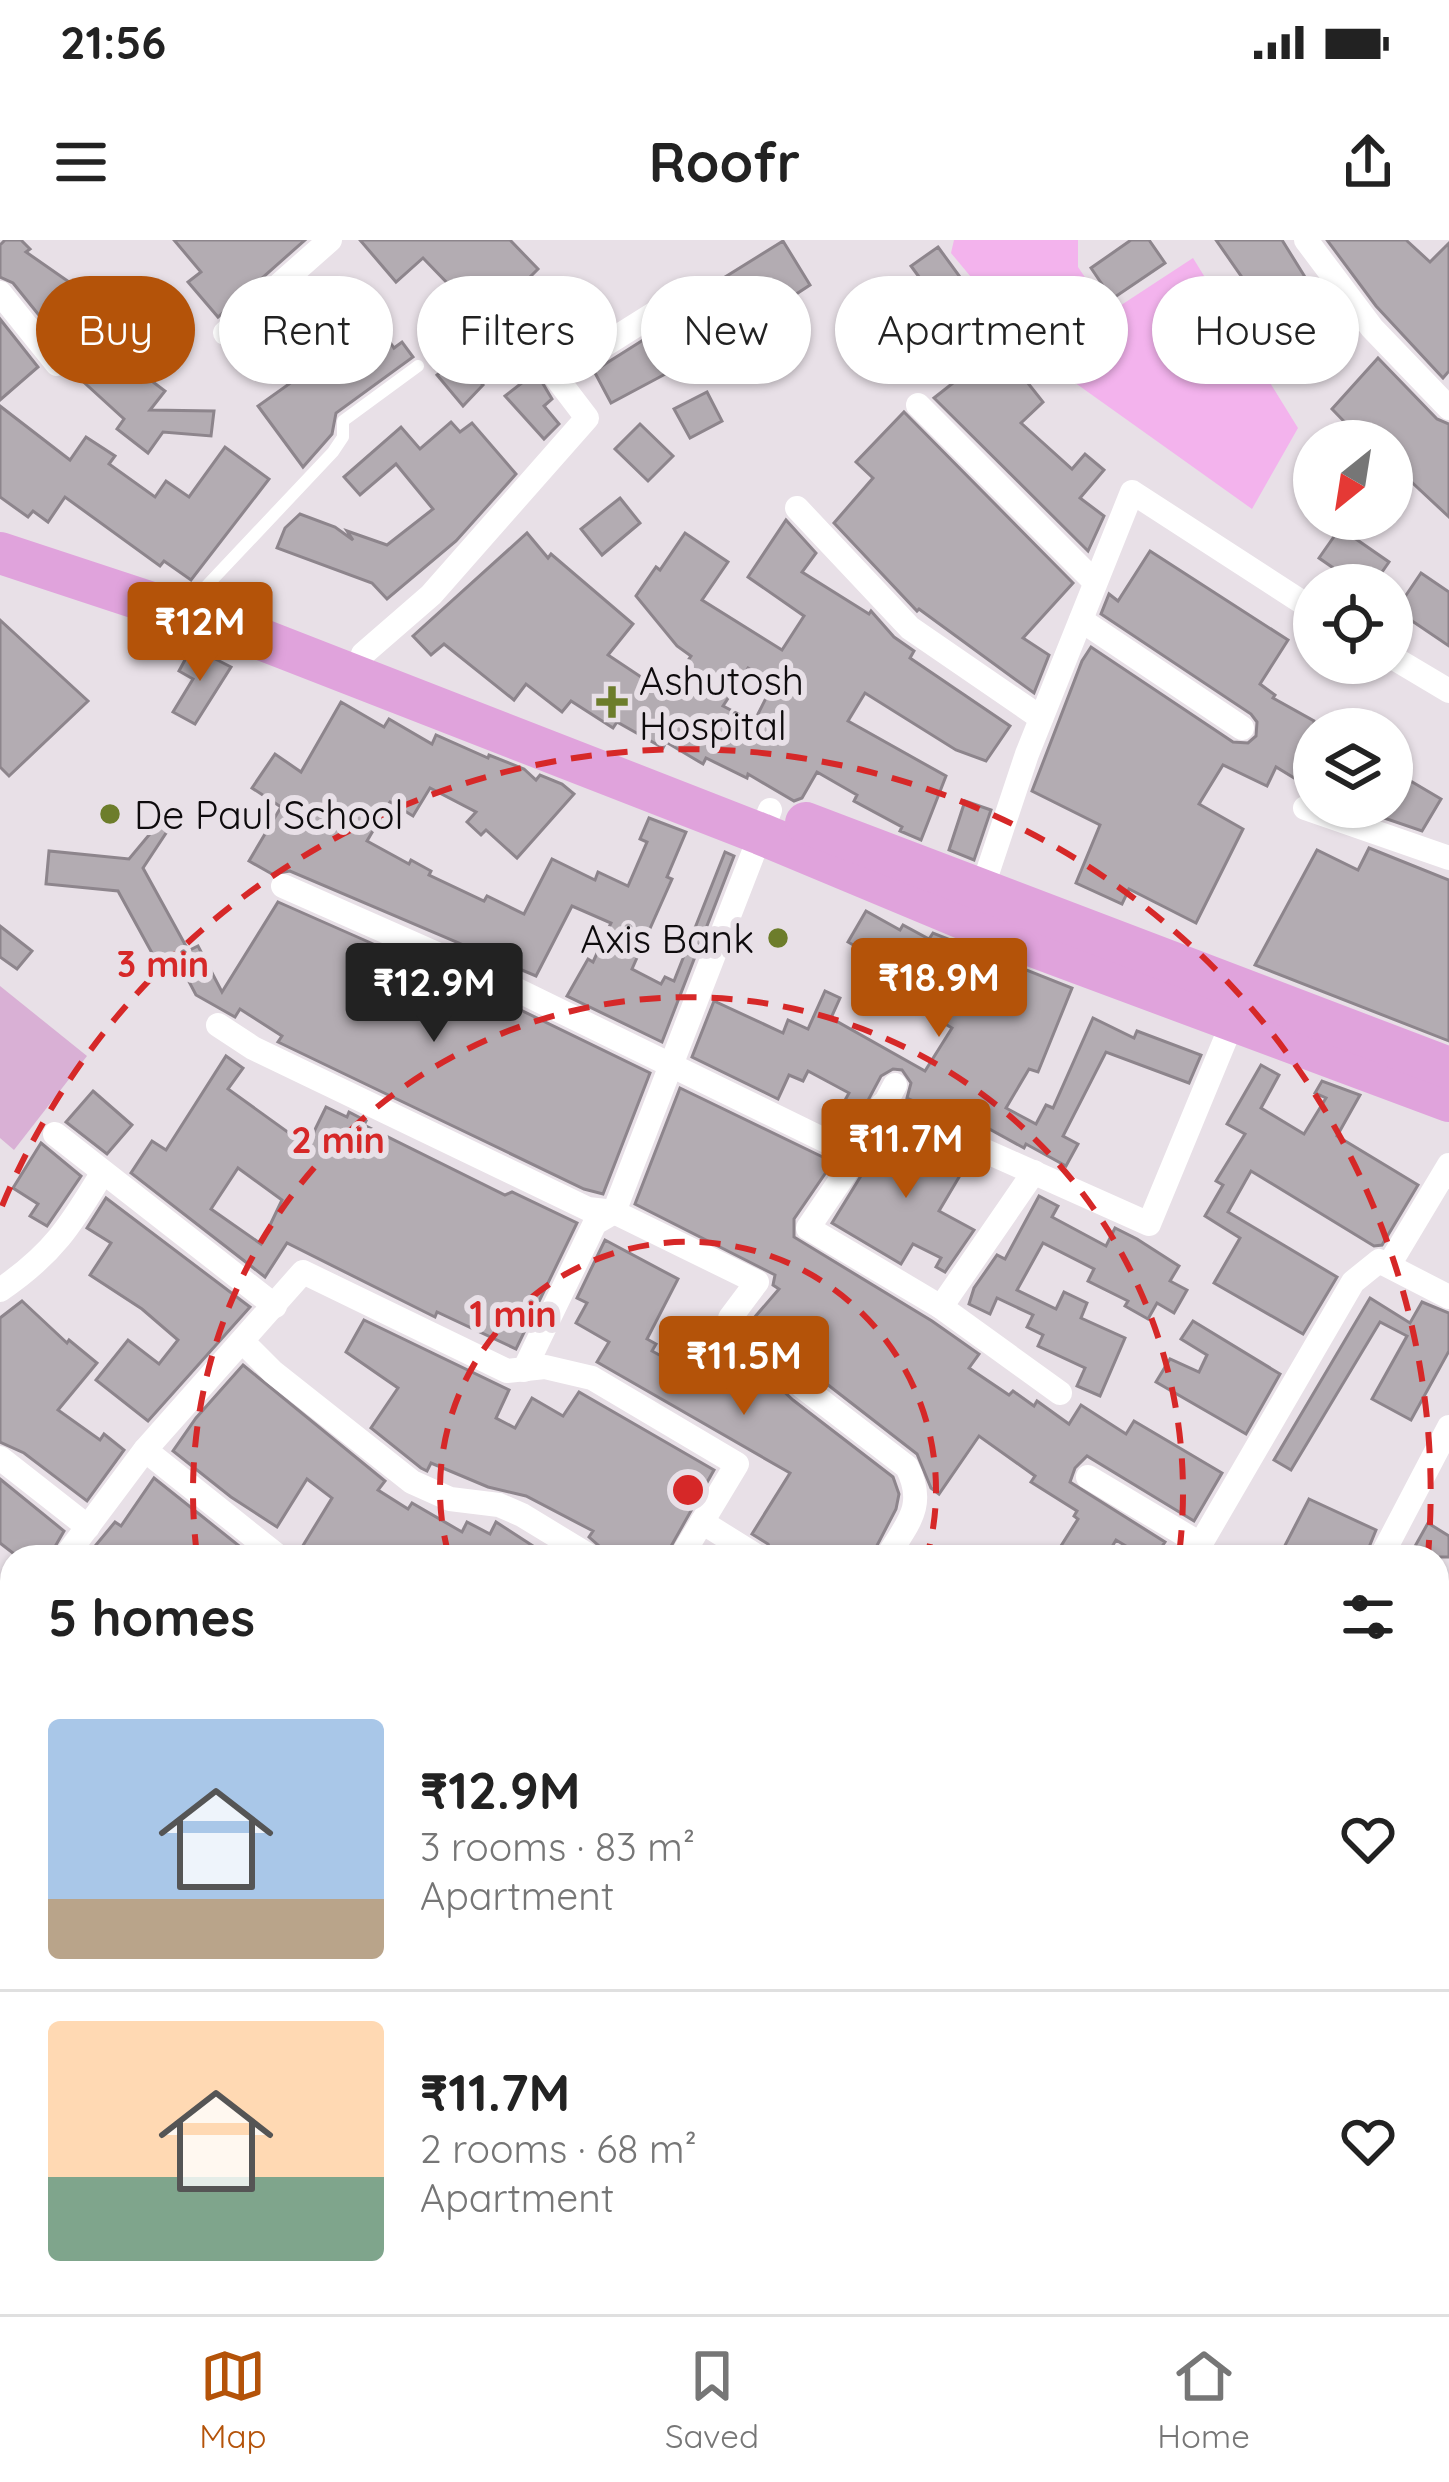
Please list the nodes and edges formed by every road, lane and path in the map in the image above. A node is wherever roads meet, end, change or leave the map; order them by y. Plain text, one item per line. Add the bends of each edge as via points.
1 (330, 240) edge
2 (1306, 240) edge
3 (289, 276) edge
4 (0, 293) edge
5 (641, 322) edge
6 (36, 338) edge
7 (417, 367) edge
8 (918, 405) dead end
9 (1449, 408) edge
10 (797, 508) dead end
11 (0, 525) edge
12 (0, 553) edge
13 (1094, 581) junction
14 (198, 595) junction
15 (1293, 596) edge
16 (1081, 620) junction
17 (262, 628) junction
18 (363, 654) junction
19 (1413, 670) edge
20 (1449, 691) edge
21 (1041, 718) junction
22 (1242, 728) dead end
23 (766, 822) junction
24 (1363, 828) edge
25 (1449, 858) edge
26 (283, 886) dead end
27 (982, 889) junction
28 (1233, 1021) junction
29 (218, 1024) dead end
30 (673, 1066) junction
31 (1449, 1068) edge
32 (1449, 1102) edge
33 (56, 1134) dead end
34 (857, 1156) junction
35 (1449, 1165) edge
36 (103, 1172) junction
37 (1034, 1172) junction
38 (614, 1212) junction
39 (1389, 1265) junction
40 (0, 1290) edge
41 (1449, 1297) edge
42 (275, 1306) junction
43 (941, 1307) junction
44 (243, 1342) junction
45 (524, 1370) junction
46 (1060, 1393) dead end
47 (1449, 1427) edge
48 (145, 1450) junction
49 (0, 1458) edge
50 (1088, 1477) dead end
51 (702, 1522) junction
52 (88, 1526) junction
53 (74, 1545) edge
54 (264, 1545) edge
55 (571, 1545) edge
56 (688, 1545) edge
57 (739, 1545) edge
58 (894, 1545) edge
59 (1188, 1545) edge
60 (1200, 1545) edge
61 (1387, 1545) edge

1 - 3 street
2 - 9 street via 1372,328
4 - 6 street
5 - 18 street via 555,376 587,418 431,596
7 - 14 lane via 343,421 333,452
8 - 13 street
10 - 21 street via 910,628
11 - 14 highway
12 - 17 highway
13 - 15 street via 1132,492
13 - 16 street
14 - 17 highway
16 - 21 street
16 - 22 street
17 - 18 highway
17 - 23 highway
18 - 23 highway
19 - 20 street
21 - 27 street
23 - 27 highway
23 - 28 highway via 1003,935
23 - 30 street
24 - 25 street
26 - 30 street
27 - 31 highway
28 - 32 highway
28 - 37 street via 1149,1224
29 - 38 street via 589,1209
30 - 34 street
30 - 38 street
33 - 36 street
34 - 37 street via 889,1095
34 - 43 street via 808,1228
35 - 39 street
36 - 40 street via 40,1263
36 - 42 street
37 - 43 street
38 - 45 street via 595,1223
38 - 58 street via 758,1282 730,1318 803,1387 908,1467 915,1510
39 - 41 street
39 - 60 street via 1379,1262 1353,1282
42 - 44 street
42 - 45 street via 303,1272 507,1371
43 - 46 street
44 - 48 street
44 - 55 street via 412,1482 499,1505
45 - 51 street via 592,1378 737,1464
47 - 61 street
48 - 52 street
48 - 54 street
49 - 52 street
50 - 59 street
51 - 56 street
51 - 57 street
52 - 53 street

